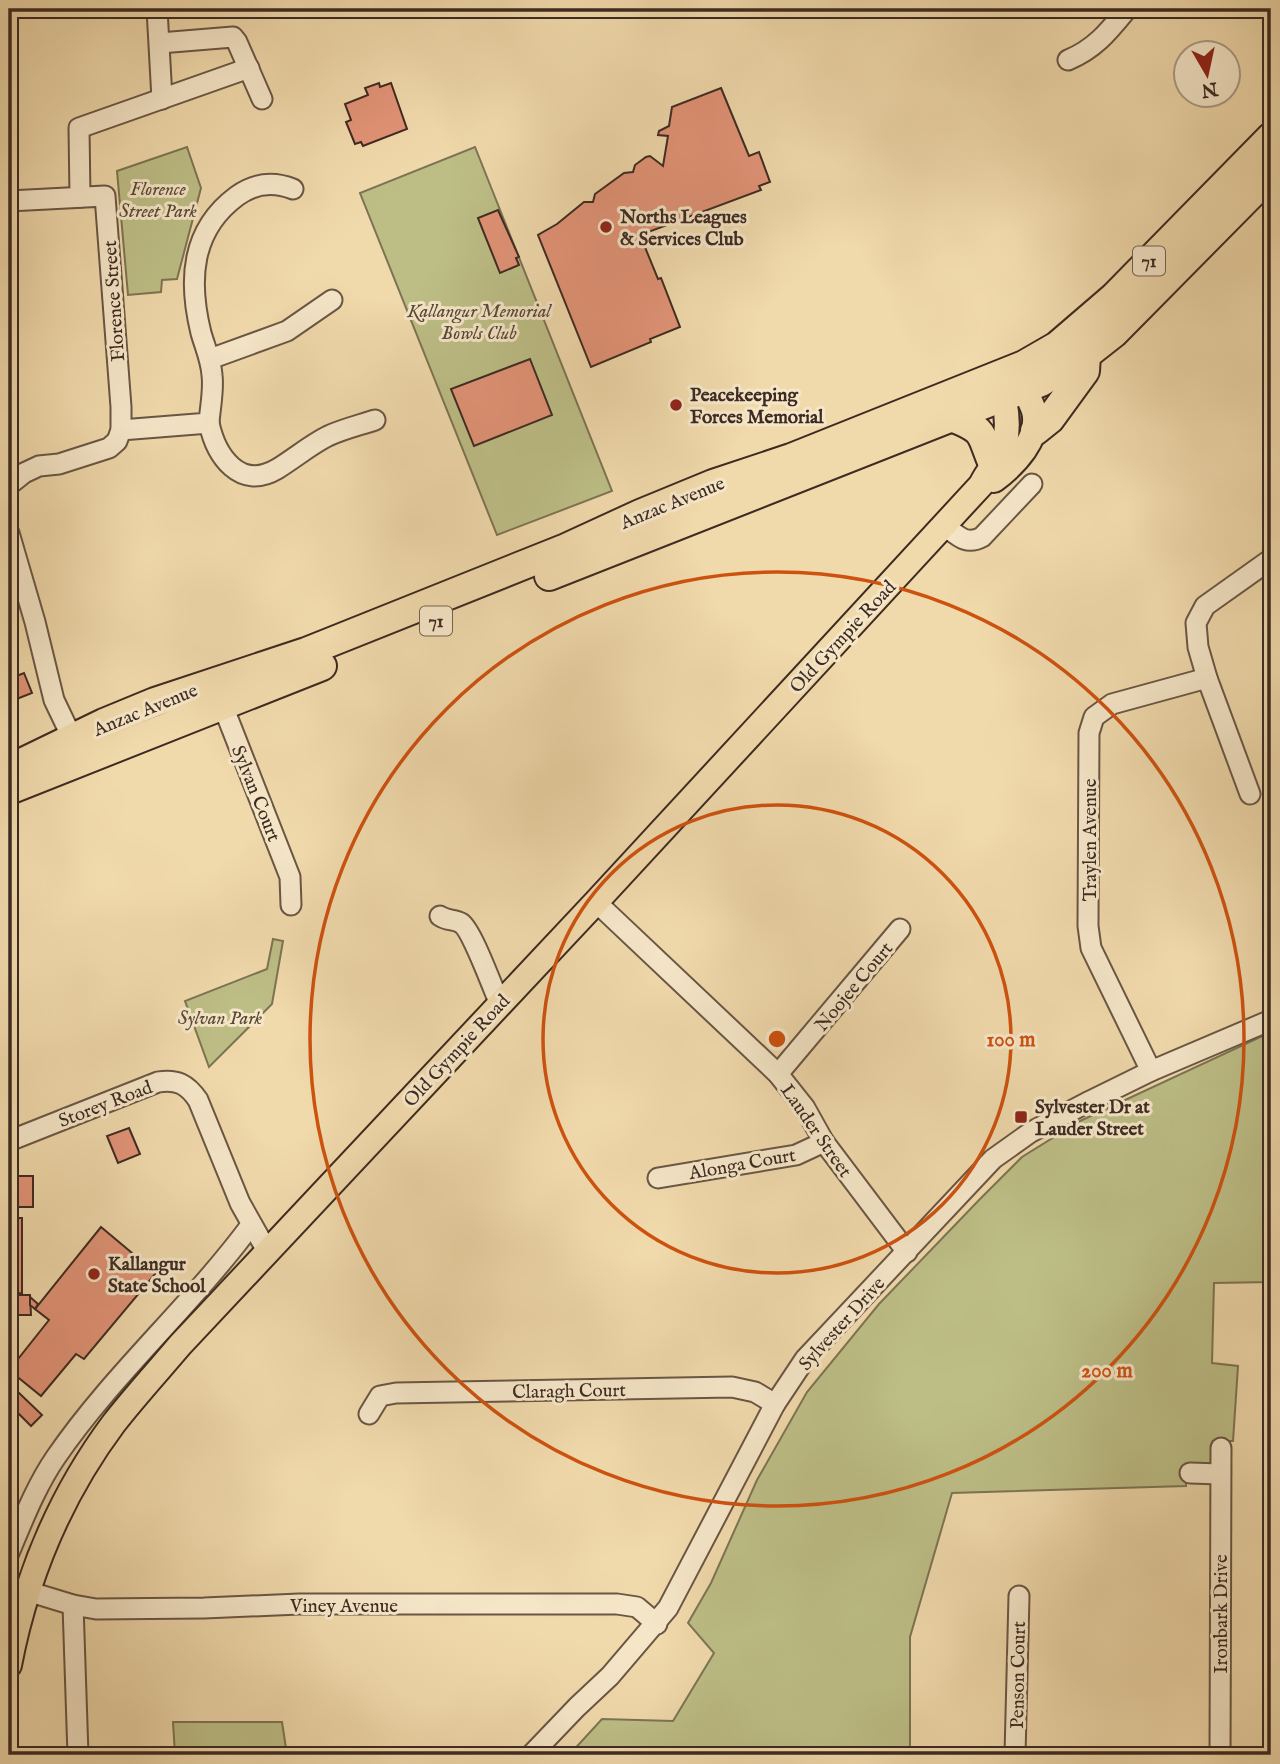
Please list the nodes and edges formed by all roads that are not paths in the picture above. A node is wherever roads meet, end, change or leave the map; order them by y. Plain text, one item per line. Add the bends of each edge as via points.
1 (157, 9) edge
2 (1127, 9) edge
3 (160, 43) junction
4 (1068, 60) dead end
5 (249, 68) junction
6 (162, 99) junction
7 (262, 99) dead end
8 (1271, 136) edge
9 (1271, 174) edge
10 (293, 189) dead end
11 (80, 197) junction
12 (9, 201) edge
13 (332, 300) dead end
14 (1086, 355) junction
15 (210, 359) junction
16 (1010, 383) junction
17 (954, 418) junction
18 (375, 420) dead end
19 (209, 423) junction
20 (121, 430) junction
21 (1035, 431) junction
22 (987, 475) junction
23 (1032, 484) dead end
24 (9, 485) edge
25 (644, 525) junction
26 (944, 526) junction
27 (9, 533) edge
28 (1271, 559) edge
29 (1207, 678) junction
30 (218, 693) junction
31 (78, 750) junction
32 (9, 769) edge
33 (9, 790) edge
34 (1250, 794) dead end
35 (596, 902) junction
36 (291, 905) dead end
37 (440, 916) dead end
38 (900, 929) dead end
39 (500, 1004) junction
40 (1271, 1020) edge
41 (1151, 1071) junction
42 (778, 1074) junction
43 (9, 1141) edge
44 (824, 1142) junction
45 (658, 1178) dead end
46 (251, 1225) junction
47 (267, 1251) junction
48 (907, 1252) junction
49 (775, 1404) junction
50 (369, 1414) dead end
51 (81, 1425) junction
52 (102, 1440) junction
53 (1221, 1448) dead end
54 (1190, 1473) dead end
55 (1220, 1474) junction
56 (9, 1553) edge
57 (1019, 1595) dead end
58 (18, 1604) edge
59 (73, 1605) junction
60 (657, 1623) junction
61 (9, 1665) edge
62 (78, 1755) edge
63 (531, 1755) edge
64 (1015, 1755) edge
65 (1220, 1755) edge

1 - 3 street
2 - 4 street via 1099,43
3 - 5 street via 233,37
3 - 6 street
5 - 6 street
5 - 7 street
6 - 11 street via 79,128
8 - 16 highway, Anzac Avenue / 71 via 1106,304
9 - 14 highway, Anzac Avenue / 71 via 1130,318
10 - 15 street via 278,183 242,192 212,220 200,242 194,291
11 - 12 street
11 - 20 street, Florence Street via 105,196
13 - 15 street via 287,331
14 - 16 highway, Anzac Avenue / 71 via 1041,382
14 - 21 highway via 1085,371 1050,419
15 - 19 street
16 - 17 highway, Anzac Avenue / 71
16 - 21 main road via 1034,412
16 - 22 main road, Old Gympie Road via 1005,441
16 - 25 highway, Anzac Avenue / 71 via 713,484
17 - 22 highway via 981,432
17 - 25 highway, Anzac Avenue / 71
18 - 19 street via 330,434 276,470 257,475 240,472 225,462 213,443
19 - 20 street
20 - 24 street via 109,449 39,466
21 - 22 main road, Old Gympie Road via 996,479
22 - 26 main road, Old Gympie Road
23 - 26 street via 975,541 962,539
25 - 30 highway, Anzac Avenue / 71
26 - 35 main road, Old Gympie Road
27 - 31 street via 54,700
28 - 29 street via 1205,606 1196,623
29 - 34 street
29 - 41 street, Traylen Avenue via 1112,704 1094,717 1089,733 1091,948
30 - 31 highway, Anzac Avenue / 71
30 - 36 street, Sylvan Court via 290,877
31 - 32 highway, Anzac Avenue / 71
31 - 33 highway, Anzac Avenue / 71
35 - 39 main road, Old Gympie Road
35 - 42 street, Lauder Street
37 - 39 street via 461,924 470,934
38 - 42 street, Noojee Court
39 - 47 main road, Old Gympie Road
40 - 41 street, Sylvester Drive
41 - 48 street, Sylvester Drive via 1031,1132 993,1159
42 - 44 street, Lauder Street
43 - 46 street, Storey Road via 158,1082 181,1083 198,1100
44 - 45 street, Alonga Court via 796,1155
44 - 48 street, Lauder Street
46 - 47 street, Storey Road
46 - 51 street
47 - 52 main road, Old Gympie Road via 180,1345
48 - 49 street, Sylvester Drive via 805,1359
49 - 50 street, Claragh Court via 755,1392 732,1387 410,1392 380,1396
49 - 60 street, Sylvester Drive via 678,1592
51 - 52 street
51 - 56 street via 49,1468
52 - 58 main road, Old Gympie Road via 68,1494
53 - 55 street, Ironbark Drive
54 - 55 street
55 - 65 street, Ironbark Drive
57 - 64 street, Penson Court
58 - 59 street, Viney Avenue
58 - 61 main road, Old Gympie Road
59 - 60 street, Viney Avenue via 124,1609 617,1604 638,1607
59 - 62 street
60 - 63 street, Sylvester Drive

